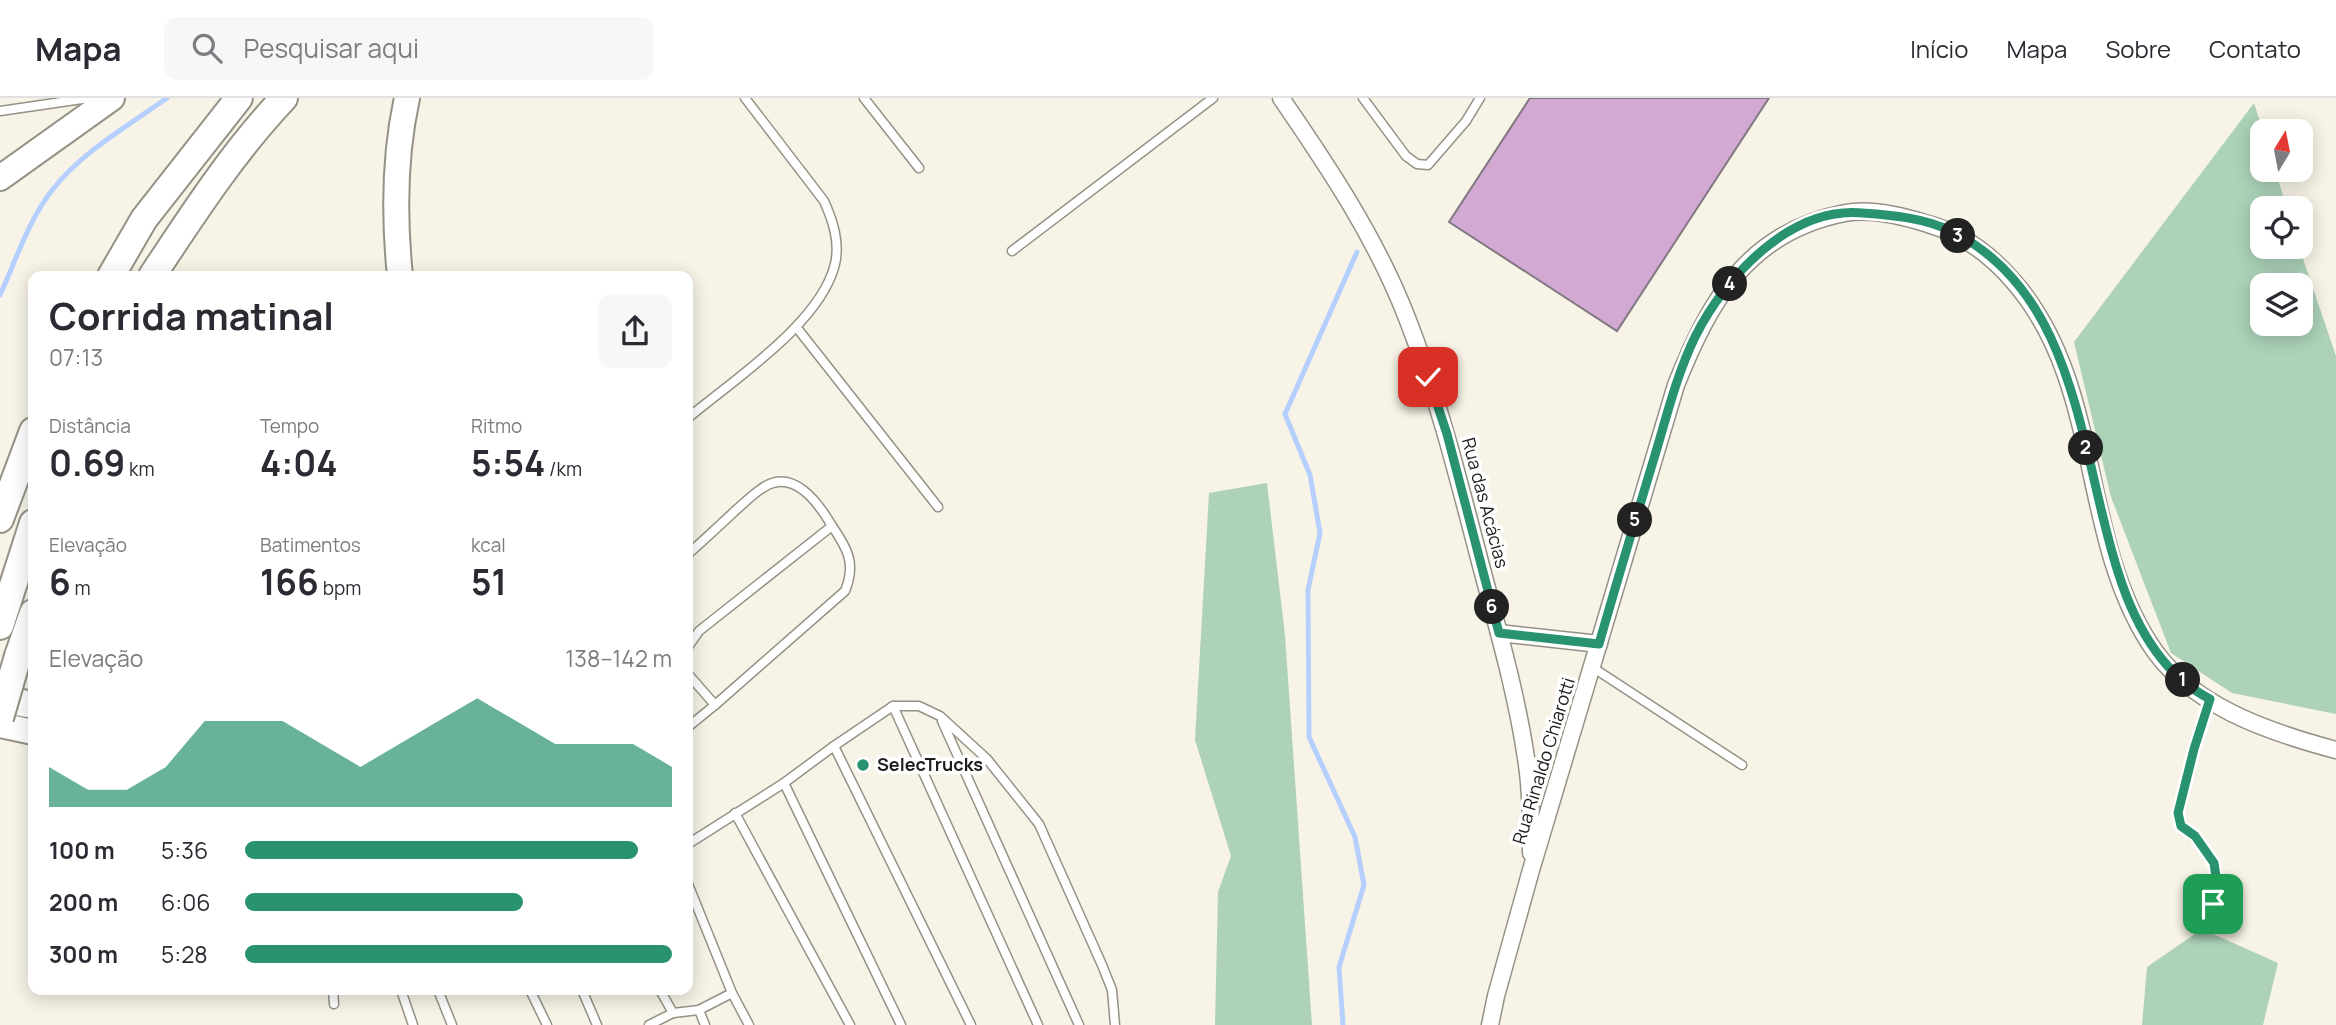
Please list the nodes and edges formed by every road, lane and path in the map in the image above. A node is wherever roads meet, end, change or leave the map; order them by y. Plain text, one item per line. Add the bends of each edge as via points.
1 (89, 98) edge
2 (113, 98) edge
3 (239, 98) edge
4 (284, 98) edge
5 (407, 98) edge
6 (745, 98) edge
7 (864, 98) edge
8 (1213, 98) edge
9 (1280, 98) edge
10 (1363, 98) edge
11 (1480, 98) edge
12 (0, 111) edge
13 (919, 168) dead end
14 (0, 178) edge
15 (1012, 251) dead end
16 (114, 271) edge
17 (155, 271) edge
18 (400, 271) edge
19 (797, 328) junction
20 (693, 414) edge
21 (28, 444) edge
22 (938, 506) dead end
23 (0, 519) edge
24 (832, 526) junction
25 (28, 539) edge
26 (693, 550) edge
27 (0, 626) edge
28 (28, 627) edge
29 (1499, 633) junction
30 (693, 640) edge
31 (1599, 644) junction
32 (1592, 667) junction
33 (693, 680) edge
34 (0, 699) edge
35 (2210, 699) junction
36 (28, 704) edge
37 (715, 705) junction
38 (893, 706) junction
39 (940, 716) junction
40 (0, 718) edge
41 (693, 723) edge
42 (0, 725) edge
43 (28, 731) edge
44 (834, 746) junction
45 (2336, 750) edge
46 (1742, 765) dead end
47 (785, 783) junction
48 (735, 813) junction
49 (693, 841) edge
50 (1531, 870) junction
51 (693, 896) edge
52 (2213, 904) dead end
53 (732, 992) junction
54 (333, 995) edge
55 (403, 995) edge
56 (440, 995) edge
57 (532, 995) edge
58 (584, 995) edge
59 (663, 995) edge
60 (334, 1004) dead end
61 (699, 1010) junction
62 (673, 1013) junction
63 (413, 1025) edge
64 (452, 1025) edge
65 (547, 1025) edge
66 (597, 1025) edge
67 (649, 1025) edge
68 (705, 1025) edge
69 (749, 1025) edge
70 (850, 1025) edge
71 (901, 1025) edge
72 (971, 1025) edge
73 (1038, 1025) edge
74 (1079, 1025) edge
75 (1115, 1025) edge
76 (1490, 1025) edge

1 - 12 lane
2 - 14 main road
3 - 16 highway via 144,219
4 - 17 highway via 239,149
5 - 18 main road via 396,189
6 - 19 lane via 824,201 832,221 835,262 828,284
7 - 13 lane
8 - 15 lane
9 - 29 street, Rua das Acácias via 1333,173 1407,316 1447,434
10 - 11 lane via 1406,156 1416,164 1428,165
19 - 20 lane
19 - 22 lane
21 - 23 highway
24 - 26 lane via 808,494 796,484 780,481 763,487
24 - 30 lane
24 - 37 lane via 850,561 845,592
25 - 27 highway
28 - 40 highway, bridge
29 - 31 street
29 - 50 street, Rua das Acácias via 1527,760
31 - 32 street, Rua Rinaldo Chiarotti
31 - 35 street, Rua Rinaldo Chiarotti via 1676,385 1695,336 1719,298 1746,263 1781,236 1816,219 1853,212 1901,216 1950,230 1995,259 2033,304 2058,352 2072,393 2126,598 2148,642 2170,670
32 - 46 lane
32 - 50 street, Rua Rinaldo Chiarotti
33 - 37 lane
34 - 36 highway
35 - 45 street, Rua Rinaldo Chiarotti via 2248,721
35 - 52 lane via 2178,813 2181,826 2201,843 2214,863
37 - 41 lane
38 - 39 lane via 919,706
38 - 44 lane
38 - 73 lane
39 - 74 lane
39 - 75 lane via 987,759 1039,824 1107,977
42 - 43 main road
44 - 47 lane
44 - 72 lane
47 - 48 lane
47 - 71 lane
48 - 49 lane
48 - 70 lane
50 - 76 street, Rua Rinaldo Chiarotti
51 - 53 lane
53 - 61 lane
53 - 69 lane
54 - 60 lane
55 - 63 lane
56 - 64 lane
57 - 65 lane
58 - 66 lane
59 - 62 lane
61 - 62 lane
61 - 68 lane
62 - 67 lane

